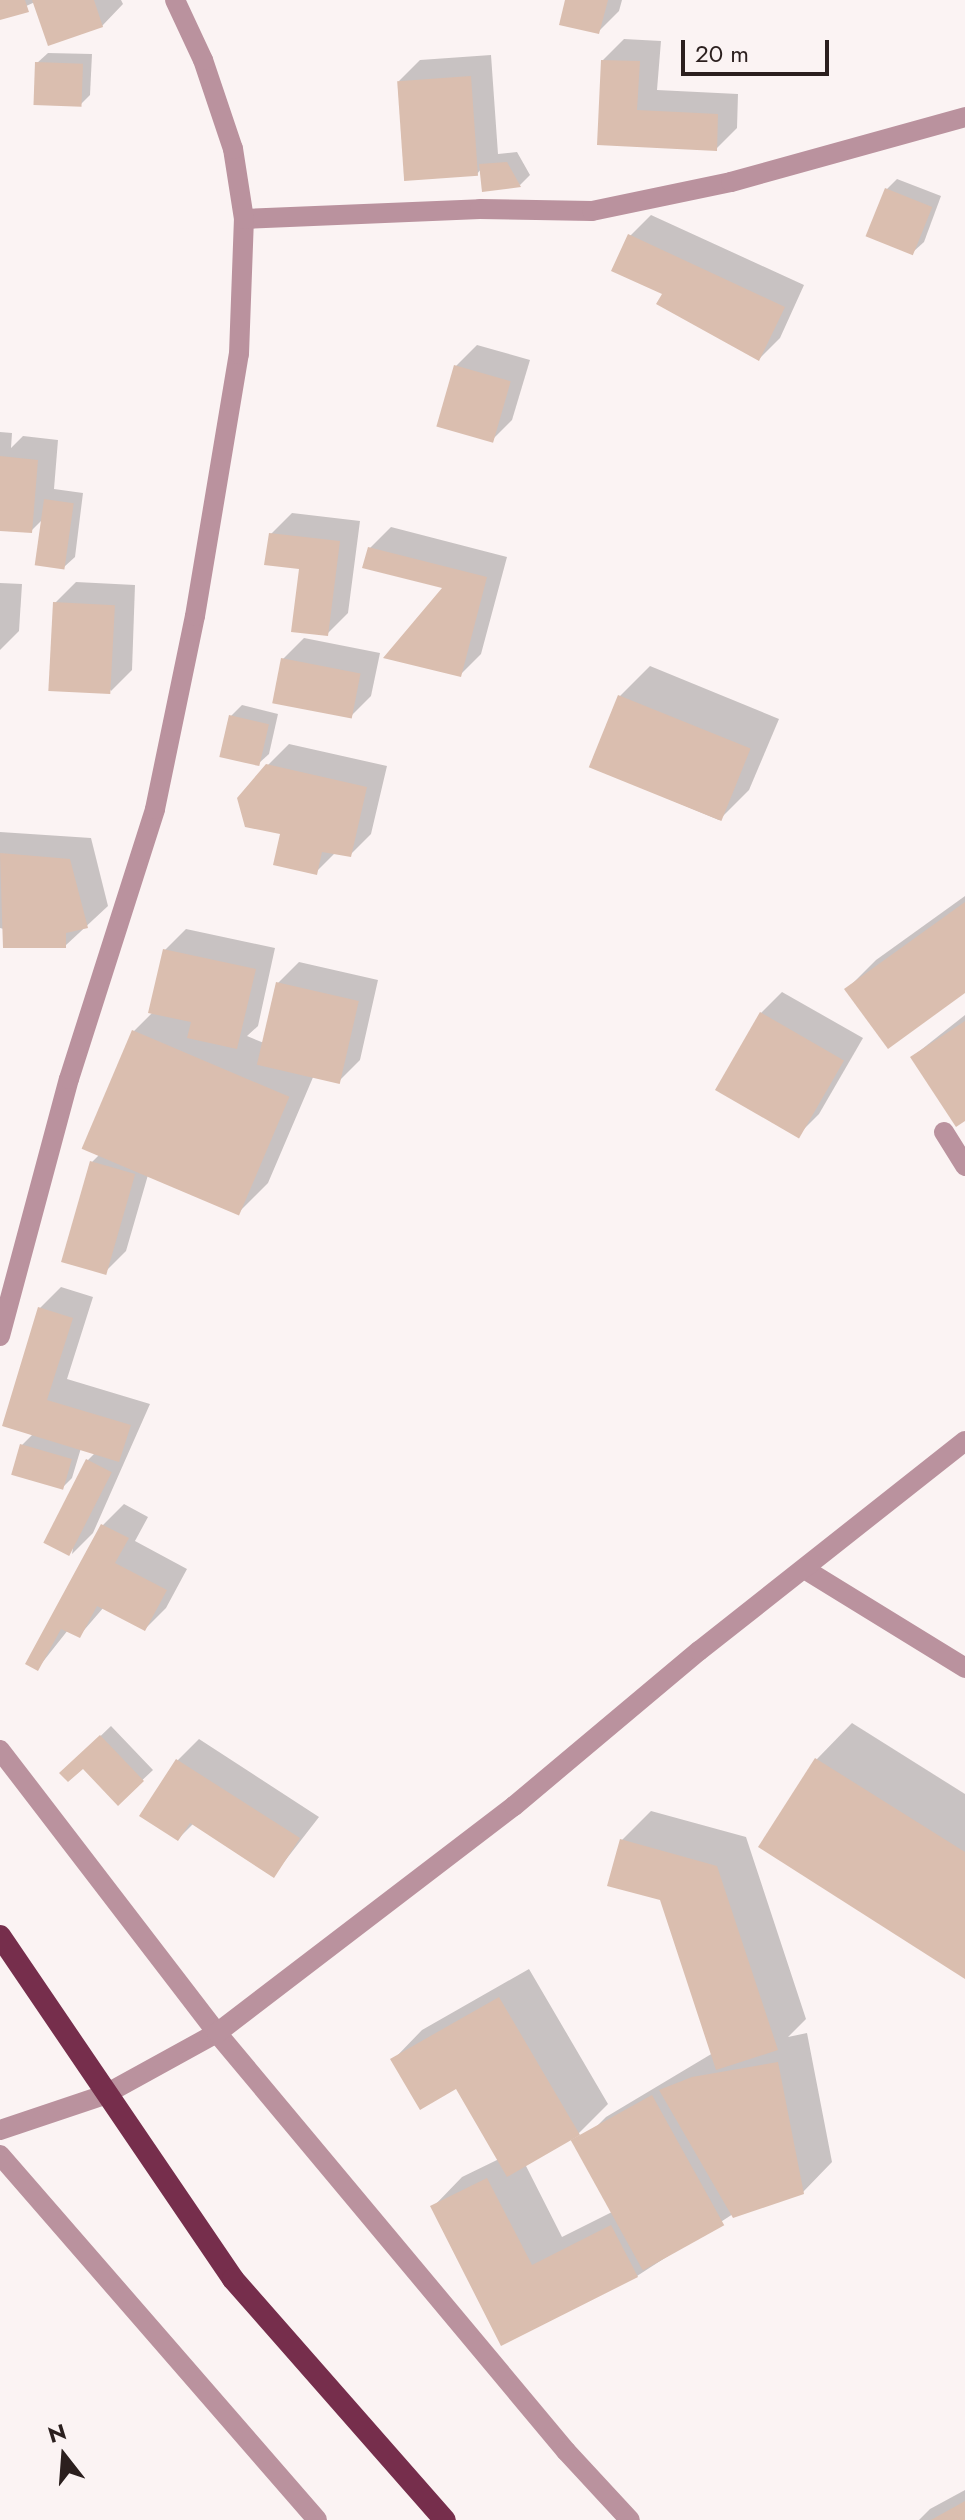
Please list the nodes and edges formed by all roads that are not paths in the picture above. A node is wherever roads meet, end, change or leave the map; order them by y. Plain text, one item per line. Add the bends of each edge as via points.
1 (175, 0) edge
2 (965, 117) edge
3 (244, 219) junction
4 (944, 1132) dead end
5 (965, 1166) edge
6 (0, 1336) edge
7 (965, 1441) edge
8 (806, 1570) junction
9 (965, 1668) edge
10 (0, 1750) edge
11 (0, 1936) edge
12 (217, 2033) junction
13 (104, 2095) junction
14 (0, 2130) edge
15 (0, 2155) edge
16 (317, 2520) edge
17 (445, 2520) edge
18 (630, 2520) edge

1 - 3 street via 233,149
2 - 3 street via 731,182 592,211 480,209
3 - 6 street via 239,354 195,616 155,809 69,1079
4 - 5 street
7 - 8 street
8 - 9 street
8 - 12 street via 699,1651 514,1806
10 - 12 street
11 - 13 highway
12 - 13 street
12 - 18 street via 566,2451
13 - 14 street
13 - 17 highway via 233,2279
15 - 16 street

